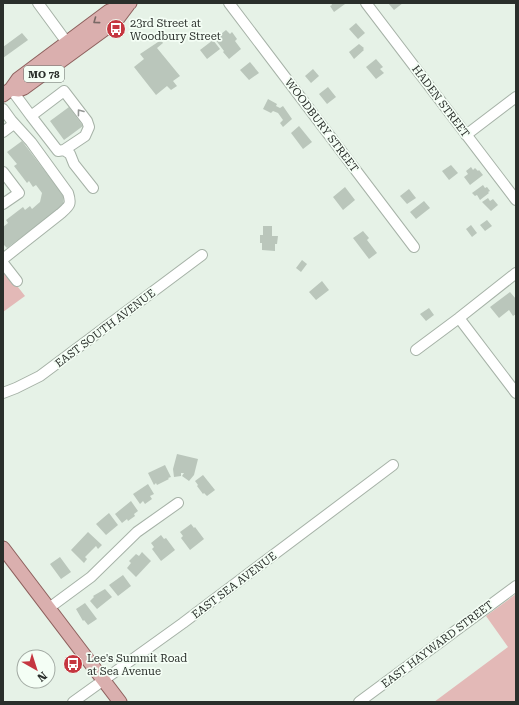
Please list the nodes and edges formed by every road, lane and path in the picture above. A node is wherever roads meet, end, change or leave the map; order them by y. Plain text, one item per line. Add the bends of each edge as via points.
1 (38, 3) edge
2 (229, 3) edge
3 (366, 3) edge
4 (129, 4) edge
5 (70, 47) junction
6 (7, 92) edge
7 (516, 97) edge
8 (3, 109) edge
9 (31, 116) junction
10 (11, 120) junction
11 (3, 132) edge
12 (466, 135) junction
13 (64, 150) junction
14 (3, 172) edge
15 (93, 188) dead end
16 (516, 200) edge
17 (3, 204) edge
18 (414, 247) dead end
19 (202, 255) dead end
20 (3, 259) edge
21 (3, 263) edge
22 (516, 273) edge
23 (17, 281) dead end
24 (459, 318) junction
25 (416, 350) dead end
26 (3, 393) edge
27 (516, 393) edge
28 (393, 465) dead end
29 (178, 503) dead end
30 (3, 548) edge
31 (516, 586) edge
32 (49, 608) junction
33 (103, 680) junction
34 (73, 702) edge
35 (120, 702) edge
36 (359, 702) edge

1 - 5 street
2 - 18 street, WOODBURY STREET
3 - 12 street, HADEN STREET
4 - 5 main road, MO 78 via 116,21
5 - 6 main road, MO 78 via 24,88
6 - 9 street
7 - 12 street
8 - 10 street
9 - 13 street via 58,151
13 -> 9 street via 85,136 89,127 64,92
10 - 11 street via 11,126
10 - 20 street via 31,142 68,193 71,201 60,214
12 - 16 street, HADEN STREET
13 - 15 street via 70,154 74,164
14 - 17 street via 19,193
19 - 26 street, EAST SOUTH AVENUE via 40,376
21 - 23 street
22 - 24 street
24 - 25 street
24 - 27 street
28 - 33 street, EAST SEA AVENUE via 183,624
29 - 32 street via 137,532 91,577
30 - 32 main road
31 - 36 street, EAST HAYWARD STREET
32 - 33 main road
33 - 34 street, EAST SEA AVENUE
33 - 35 main road

